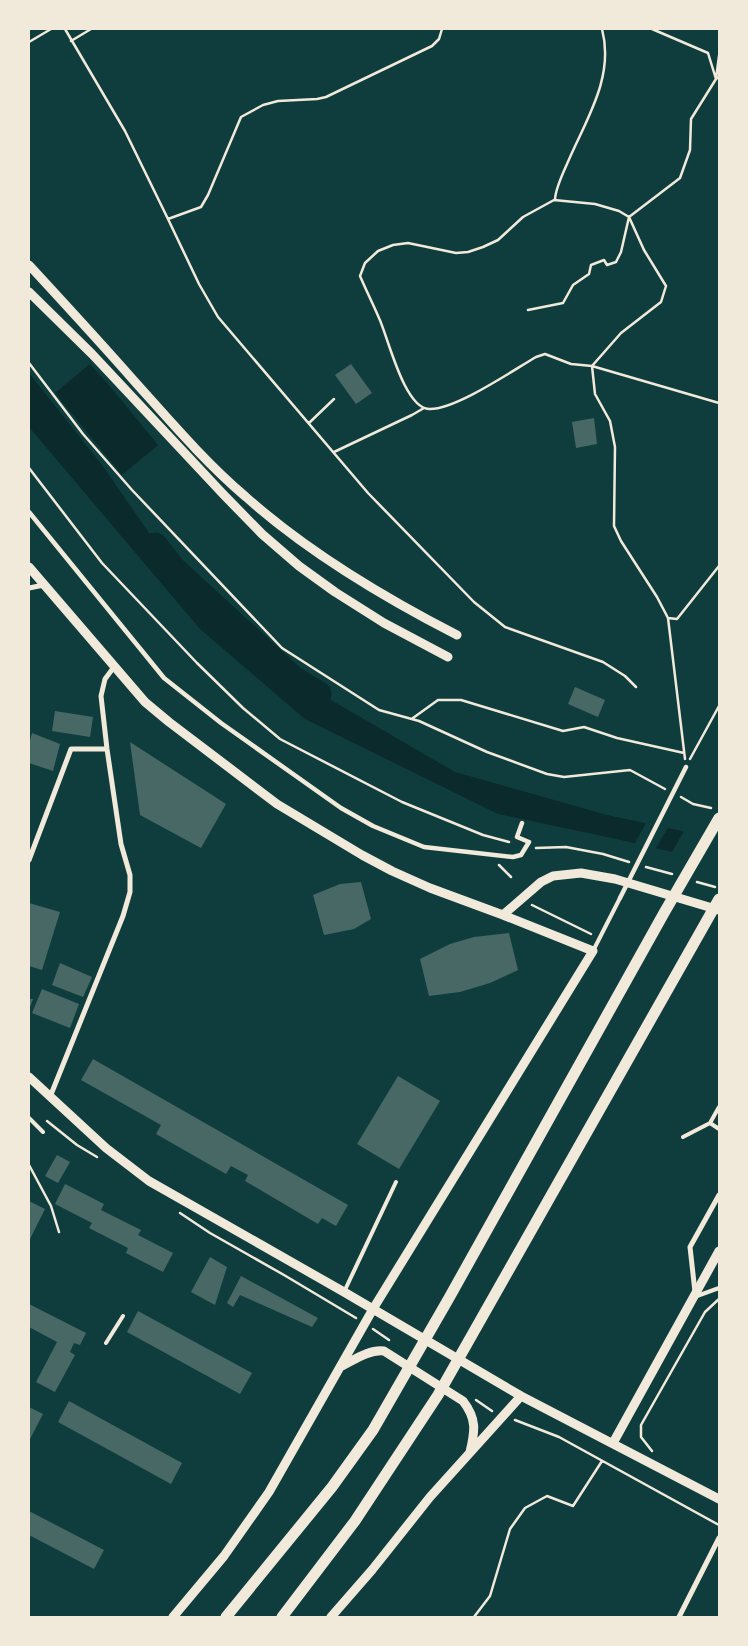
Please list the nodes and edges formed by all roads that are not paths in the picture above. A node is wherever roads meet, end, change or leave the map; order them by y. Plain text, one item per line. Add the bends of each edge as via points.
1 (29, 266) edge
2 (29, 292) edge
3 (29, 512) edge
4 (29, 567) edge
5 (44, 585) junction
6 (29, 588) edge
7 (458, 635) dead end
8 (448, 657) dead end
9 (114, 667) junction
10 (107, 749) junction
11 (686, 767) road end
12 (719, 818) edge
13 (522, 823) dead end
14 (29, 860) edge
15 (620, 898) joint
16 (719, 899) edge
17 (719, 910) edge
18 (503, 914) junction
19 (593, 951) junction
20 (29, 1077) edge
21 (50, 1097) junction
22 (719, 1106) edge
23 (29, 1118) edge
24 (710, 1123) junction
25 (719, 1129) edge
26 (43, 1132) dead end
27 (683, 1137) dead end
28 (396, 1182) dead end
29 (719, 1195) edge
30 (719, 1251) edge
31 (719, 1288) edge
32 (344, 1292) junction
33 (694, 1297) junction
34 (373, 1309) junction
35 (124, 1316) dead end
36 (106, 1344) dead end
37 (342, 1366) junction
38 (521, 1396) junction
39 (613, 1443) junction
40 (470, 1452) junction
41 (719, 1499) edge
42 (719, 1538) edge
43 (173, 1617) edge
44 (226, 1617) edge
45 (282, 1617) edge
46 (331, 1617) edge
47 (679, 1617) edge

1 - 7 street via 187,440 245,497 347,573 404,608
2 - 8 street via 262,534 335,592
3 - 13 street via 164,678 221,723 341,808 373,826 424,847 514,857 521,855 529,842 517,837
4 - 5 street
5 - 6 street
5 - 9 street
9 - 10 street via 105,679 101,696
9 - 18 street via 145,702 277,804 392,871
10 - 14 street via 71,749
10 - 21 street via 121,844 130,875 130,892
11 - 15 street
12 - 44 highway via 372,1430 332,1487
15 - 19 lane
16 - 45 highway via 438,1396 356,1521
17 - 18 street via 615,879 581,873 553,876 541,882
18 - 19 street
19 - 34 street
20 - 21 street
21 - 32 street via 106,1148 149,1181
22 - 24 lane
23 - 26 lane
24 - 25 lane
24 - 27 lane
28 - 32 lane
29 - 33 street via 690,1247
30 - 33 street
31 - 33 lane
32 - 34 street
33 - 39 street
34 - 37 street
34 - 38 street
35 - 36 lane
37 - 40 street via 378,1350 384,1351 463,1401 471,1411 474,1425
37 - 43 street via 269,1492 224,1556
38 - 39 street
38 - 40 street
39 - 41 street
40 - 46 street
42 - 47 street

